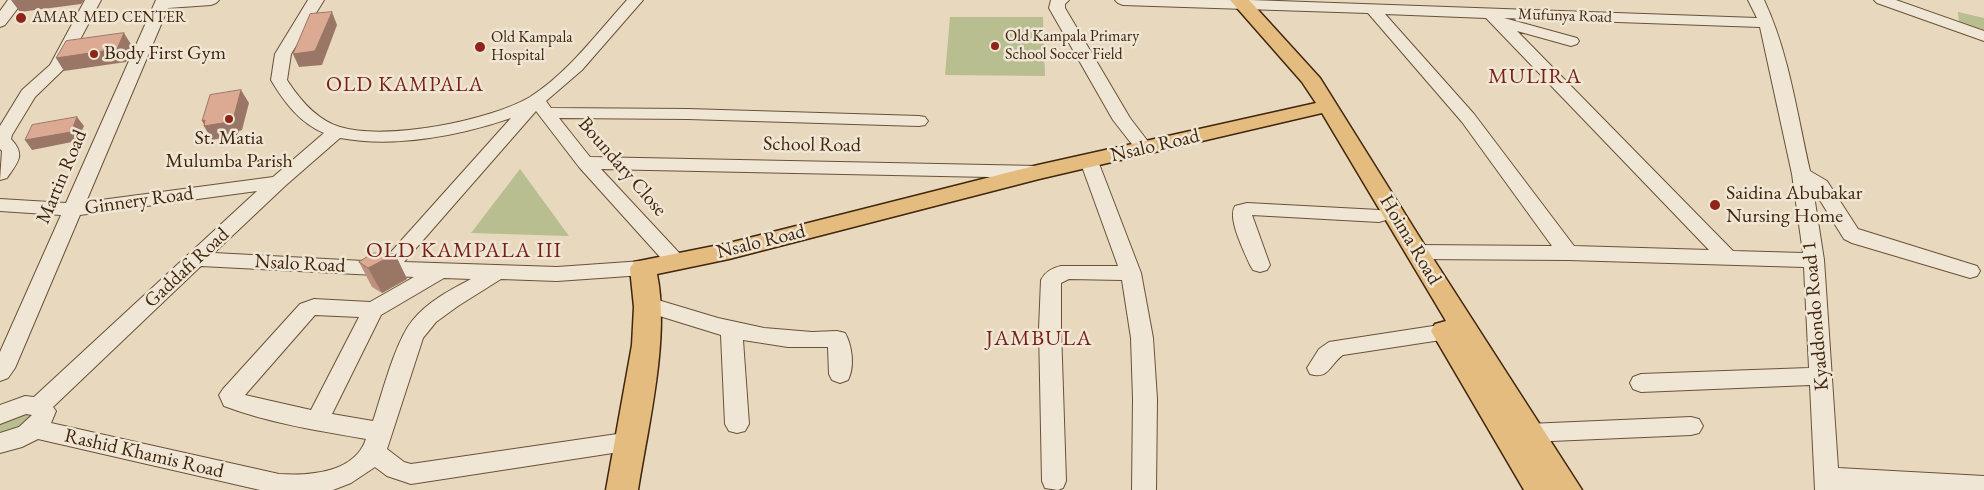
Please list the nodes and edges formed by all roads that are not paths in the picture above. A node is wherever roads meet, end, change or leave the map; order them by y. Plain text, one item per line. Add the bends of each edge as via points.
1 (16, 0) edge
2 (93, 0) edge
3 (211, 0) edge
4 (316, 0) edge
5 (635, 0) edge
6 (1061, 0) edge
7 (1123, 0) edge
8 (1756, 0) edge
9 (1882, 0) edge
10 (164, 2) edge
11 (1236, 2) edge
12 (1372, 9) junction
13 (1493, 17) junction
14 (0, 22) edge
15 (1767, 23) junction
16 (1984, 36) edge
17 (1571, 42) dead end
18 (541, 107) junction
19 (1314, 109) junction
20 (919, 121) dead end
21 (336, 132) junction
22 (1144, 148) junction
23 (1089, 161) junction
24 (584, 163) junction
25 (1038, 172) junction
26 (0, 174) edge
27 (1801, 174) junction
28 (278, 182) junction
29 (0, 205) edge
30 (72, 210) junction
31 (1379, 216) junction
32 (1416, 252) junction
33 (1568, 253) junction
34 (1728, 258) junction
35 (197, 259) junction
36 (1814, 260) junction
37 (676, 262) junction
38 (1260, 265) dead end
39 (387, 268) junction
40 (643, 268) junction
41 (440, 271) junction
42 (1970, 271) dead end
43 (496, 273) junction
44 (1132, 273) junction
45 (648, 306) junction
46 (373, 310) junction
47 (732, 331) junction
48 (1446, 332) junction
49 (1318, 368) dead end
50 (0, 372) edge
51 (840, 374) dead end
52 (1822, 376) junction
53 (1641, 383) dead end
54 (39, 406) junction
55 (0, 415) edge
56 (317, 421) junction
57 (737, 424) dead end
58 (1691, 426) dead end
59 (34, 429) junction
60 (1528, 433) junction
61 (377, 442) junction
62 (631, 442) junction
63 (0, 443) edge
64 (1054, 481) dead end
65 (1827, 484) edge
66 (1984, 486) edge
67 (299, 488) edge
68 (622, 490) edge
69 (1144, 490) edge
70 (1540, 490) edge
71 (1566, 490) edge

1 - 14 street
2 - 26 street via 57,68 28,94 3,135 2,140 11,150 11,155
3 - 10 street
4 - 21 street via 283,54 279,80 289,98 301,109 319,124
5 - 18 street
6 - 22 street via 1057,2 1057,8 1122,120
7 - 11 street, Mufunya Road
8 - 15 street, Kyaddondo Road 1
9 - 16 street
10 - 30 street, Martin Road
11 - 12 street, Mufunya Road
11 - 19 main road, Hoima Road
11 - 32 main road, Hoima Road via 1310,78
12 - 13 street, Mufunya Road
12 - 33 street via 1468,118
13 - 15 street, Mufunya Road
13 - 17 street
13 - 34 street
15 - 27 street, Kyaddondo Road 1
18 - 20 street
18 - 21 street via 426,132 362,136
18 - 24 street, Boundary Close
18 - 39 street
19 - 22 main road, Nsalo Road
19 - 31 main road, Hoima Road
21 - 28 street, Gaddafi Road
22 - 23 main road, Nsalo Road
23 - 25 main road, Nsalo Road
23 - 44 street
24 - 25 street, School Road
24 - 37 street, Boundary Close
25 - 37 main road, Nsalo Road
27 - 36 street, Kyaddondo Road 1
27 - 42 street via 1820,185 1851,234
28 - 30 street, Ginnery Road
28 - 35 street, Gaddafi Road
29 - 30 street, Ginnery Road
30 - 50 street, Martin Road
31 - 38 street via 1242,210 1242,219
31 - 48 main road, Hoima Road
32 - 33 street
32 - 60 main road, Hoima Road
33 - 34 street
34 - 36 street
35 - 39 street, Nsalo Road
35 - 54 street, Gaddafi Road
36 - 52 street, Kyaddondo Road 1
37 - 40 main road, Nsalo Road
39 - 41 street, Nsalo Road
40 - 43 street, Nsalo Road via 557,274
40 - 45 main road
41 - 43 street, Nsalo Road
41 - 46 street
43 - 61 street, Rashid Khamis Road via 418,326
44 - 64 street via 1069,272 1051,280
44 - 69 street via 1142,338
45 - 47 street
45 - 62 main road via 644,359
46 - 56 street
46 - 56 street via 308,309 231,396 232,400 240,403
47 - 51 street via 768,338 837,339
47 - 57 street
48 - 49 street via 1337,348
48 - 70 main road, Hoima Road
52 - 53 street
52 - 65 street, Kyaddondo Road 1
54 - 55 street via 20,406
54 - 59 street via 43,408 44,416
56 - 61 street
58 - 60 street
59 - 63 street via 19,438
59 - 67 street, Rashid Khamis Road
60 - 71 main road, Hoima Road
61 - 62 street via 396,469 411,474
61 - 67 street, Rashid Khamis Road via 364,464 344,476
62 - 68 main road
65 - 66 street

